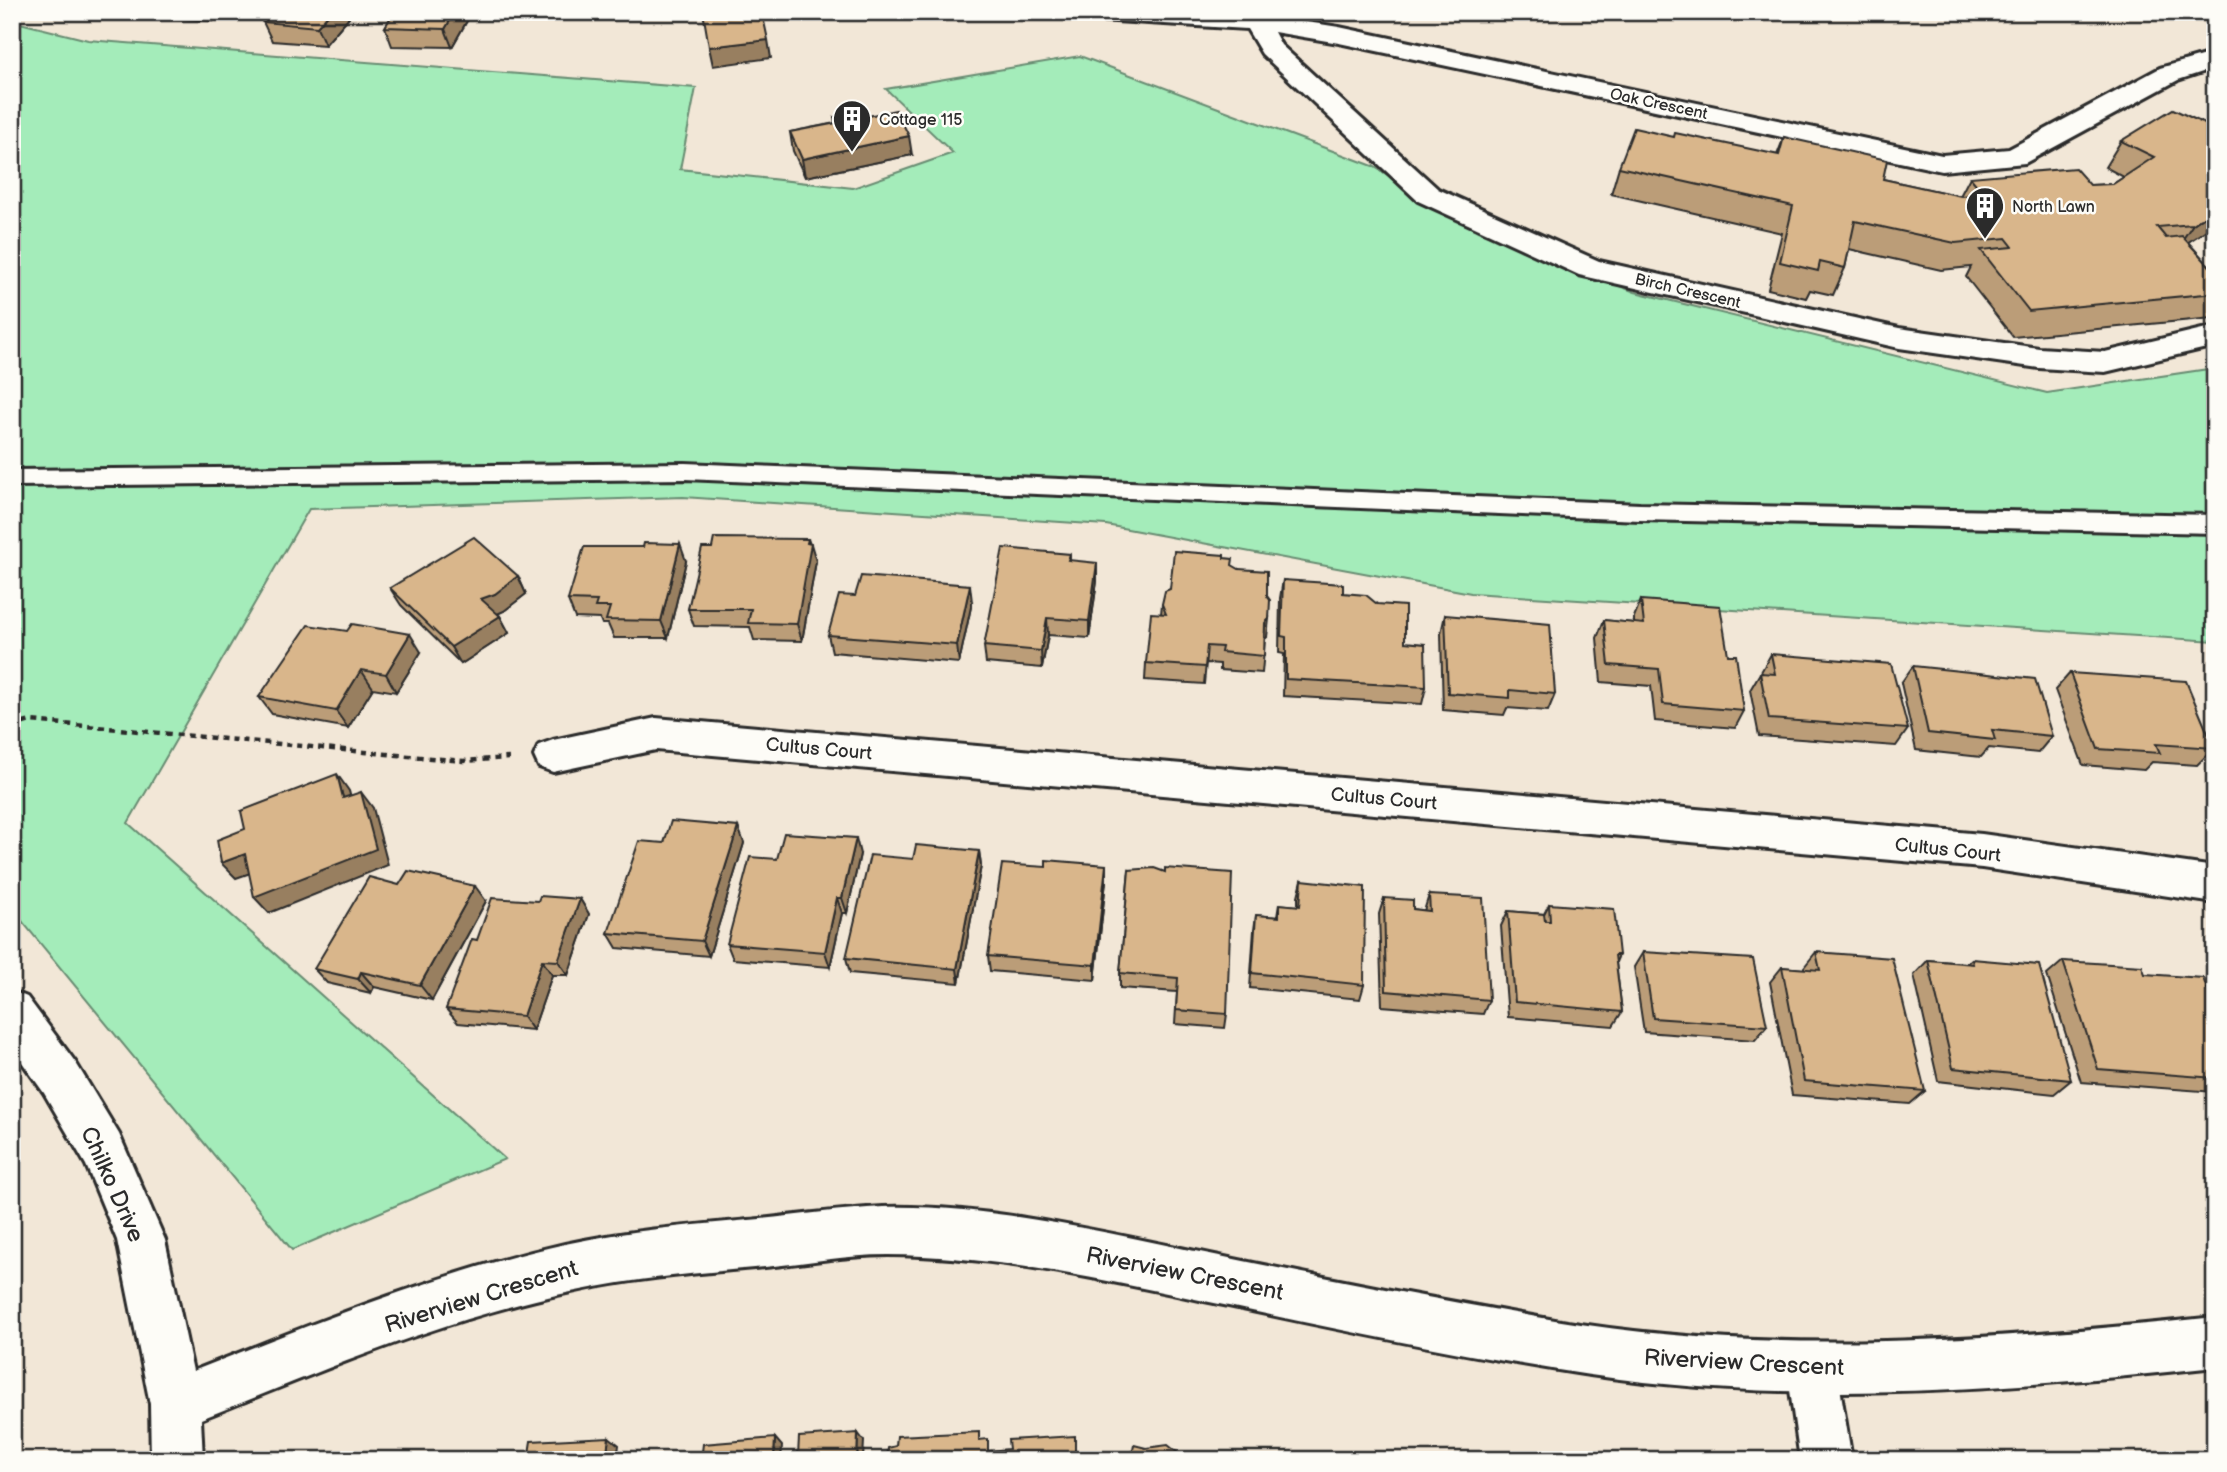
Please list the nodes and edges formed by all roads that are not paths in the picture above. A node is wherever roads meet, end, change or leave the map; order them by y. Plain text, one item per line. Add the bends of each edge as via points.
1 (1082, 12) edge
2 (1260, 17) edge
3 (2215, 60) edge
4 (2215, 336) edge
5 (12, 478) edge
6 (2215, 524) edge
7 (553, 756) road end
8 (2215, 885) edge
9 (12, 1011) edge
10 (2215, 1342) edge
11 (1812, 1369) junction
12 (175, 1404) junction
13 (177, 1460) edge
14 (1826, 1460) edge

1 - 2 street, Oak Crescent
2 - 3 street, Oak Crescent via 1942,163 2015,157 2169,74
2 - 4 street, Birch Crescent via 1272,49 1428,195 1590,268 1899,338 2039,358 2105,362
5 - 6 lane via 685,471 1640,512
7 - 8 street, Cultus Court via 656,734 1982,851
9 - 12 street, Chilko Drive via 103,1150 141,1240
10 - 11 street, Riverview Crescent via 2056,1359
11 - 12 street, Riverview Crescent via 1670,1361 1561,1346 1105,1256 988,1238 885,1231 646,1254 567,1268 487,1289 328,1343
11 - 14 street
12 - 13 street, Chilko Drive

